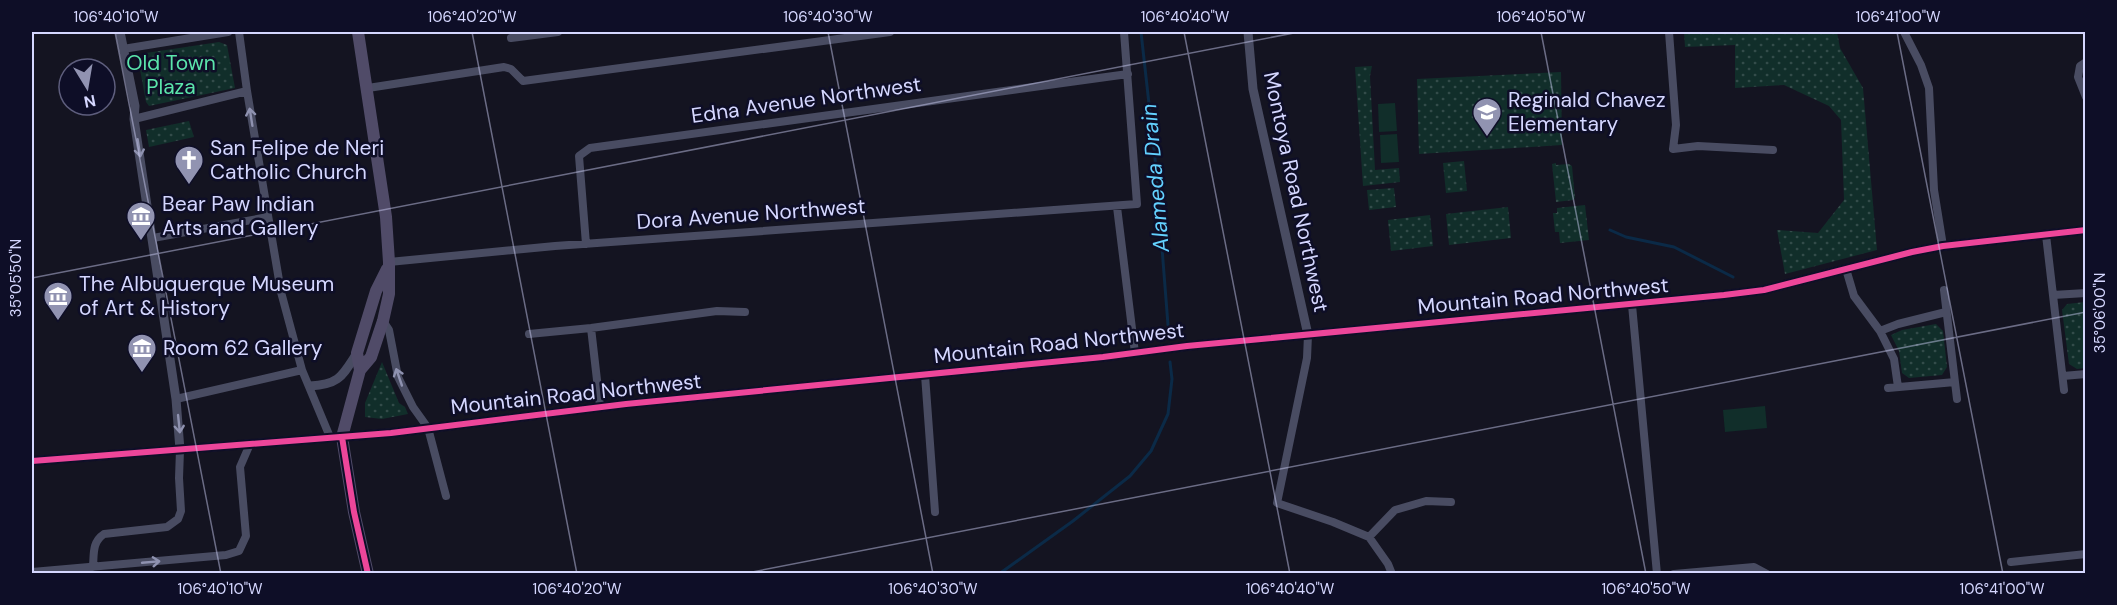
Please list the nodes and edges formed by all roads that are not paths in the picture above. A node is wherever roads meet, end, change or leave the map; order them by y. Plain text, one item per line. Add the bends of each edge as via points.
1 (120, 32) edge
2 (228, 32) edge
3 (239, 32) edge
4 (358, 32) edge
5 (558, 32) edge
6 (890, 32) edge
7 (1124, 32) edge
8 (1248, 32) edge
9 (1669, 32) edge
10 (1904, 32) edge
11 (511, 38) dead end
12 (123, 49) junction
13 (2083, 64) edge
14 (1128, 74) junction
15 (368, 88) junction
16 (247, 91) junction
17 (2085, 97) edge
18 (134, 119) junction
19 (1773, 150) dead end
20 (1117, 207) junction
21 (268, 217) junction
22 (2085, 230) edge
23 (2046, 235) junction
24 (153, 238) junction
25 (586, 244) junction
26 (1942, 246) junction
27 (389, 265) junction
28 (1846, 268) junction
29 (1944, 290) dead end
30 (2085, 293) edge
31 (2053, 295) junction
32 (1632, 305) junction
33 (745, 312) dead end
34 (1946, 312) junction
35 (383, 321) junction
36 (591, 328) junction
37 (1880, 332) junction
38 (529, 334) dead end
39 (1308, 335) junction
40 (357, 352) junction
41 (1135, 353) junction
42 (302, 370) junction
43 (360, 370) junction
44 (2085, 374) edge
45 (925, 375) junction
46 (2062, 376) junction
47 (1955, 382) junction
48 (310, 386) junction
49 (1898, 387) junction
50 (1888, 388) dead end
51 (2064, 390) dead end
52 (176, 399) junction
53 (1957, 399) dead end
54 (600, 406) junction
55 (428, 428) junction
56 (336, 437) junction
57 (250, 444) junction
58 (180, 450) junction
59 (32, 461) edge
60 (446, 496) dead end
61 (1451, 502) dead end
62 (935, 512) dead end
63 (1369, 537) junction
64 (2085, 554) edge
65 (2011, 562) dead end
66 (93, 567) junction
67 (32, 572) edge
68 (368, 573) edge
69 (1392, 573) edge
70 (1657, 573) edge
71 (1674, 573) edge
72 (1767, 573) edge

1 - 12 street
2 - 12 street
3 - 16 street
4 - 15 main road
5 - 11 street
6 - 15 street via 523,81 504,67
7 - 14 street
8 - 39 street, Montoya Road Northwest via 1253,89
9 - 19 street via 1676,125 1673,149 1698,146
10 - 26 street via 1929,88 1934,190
12 - 18 street via 135,106
13 - 17 street via 2078,77
14 - 20 street via 1137,204
14 - 25 street, Edna Avenue Northwest via 590,148 579,156
15 - 27 main road
16 - 18 street
21 -> 16 street
18 -> 24 street
20 - 25 street, Dora Avenue Northwest
20 - 41 street
21 - 24 street
21 - 42 street via 281,292
22 - 23 street, Mountain Road Northwest
23 - 26 street, Mountain Road Northwest
23 - 31 street
24 - 52 street
25 - 27 street, Dora Avenue Northwest
26 - 28 street, Mountain Road Northwest
27 - 35 main road via 389,294
27 - 40 main road via 376,291
28 - 32 street, Mountain Road Northwest via 1764,290
28 - 37 street via 1854,296
29 - 34 street
30 - 31 street
31 - 46 street
32 - 39 street, Mountain Road Northwest
32 - 70 street
33 - 36 street via 717,311
34 - 37 street
34 - 47 street
35 - 43 main road via 371,357
55 -> 35 street via 412,407 398,377 389,330
36 - 38 street
36 - 54 street
37 - 49 street via 1894,359
39 - 41 street, Mountain Road Northwest
39 - 63 street, Montoya Road Northwest via 1307,358 1277,503
40 - 43 main road
40 - 48 street via 341,378 329,385
41 - 45 street, Mountain Road Northwest
42 - 48 street
42 - 52 street
43 - 56 main road
44 - 46 street
45 - 54 street, Mountain Road Northwest
45 - 62 street
46 - 51 street
47 - 49 street
47 - 53 street
48 - 56 street
49 - 50 street
52 -> 58 street
54 - 55 street, Mountain Road Northwest
55 - 56 street, Mountain Road Northwest
55 - 60 street
56 - 57 street, Mountain Road Northwest
56 - 68 main road
57 - 58 street, Mountain Road Northwest
66 -> 57 street via 239,551 246,536 240,467
58 - 59 street, Mountain Road Northwest
58 - 66 street via 178,519 167,527 104,534 95,544
61 - 63 street via 1426,501 1395,510
63 - 69 street
64 - 65 street
66 - 67 street
71 - 72 street via 1754,567

